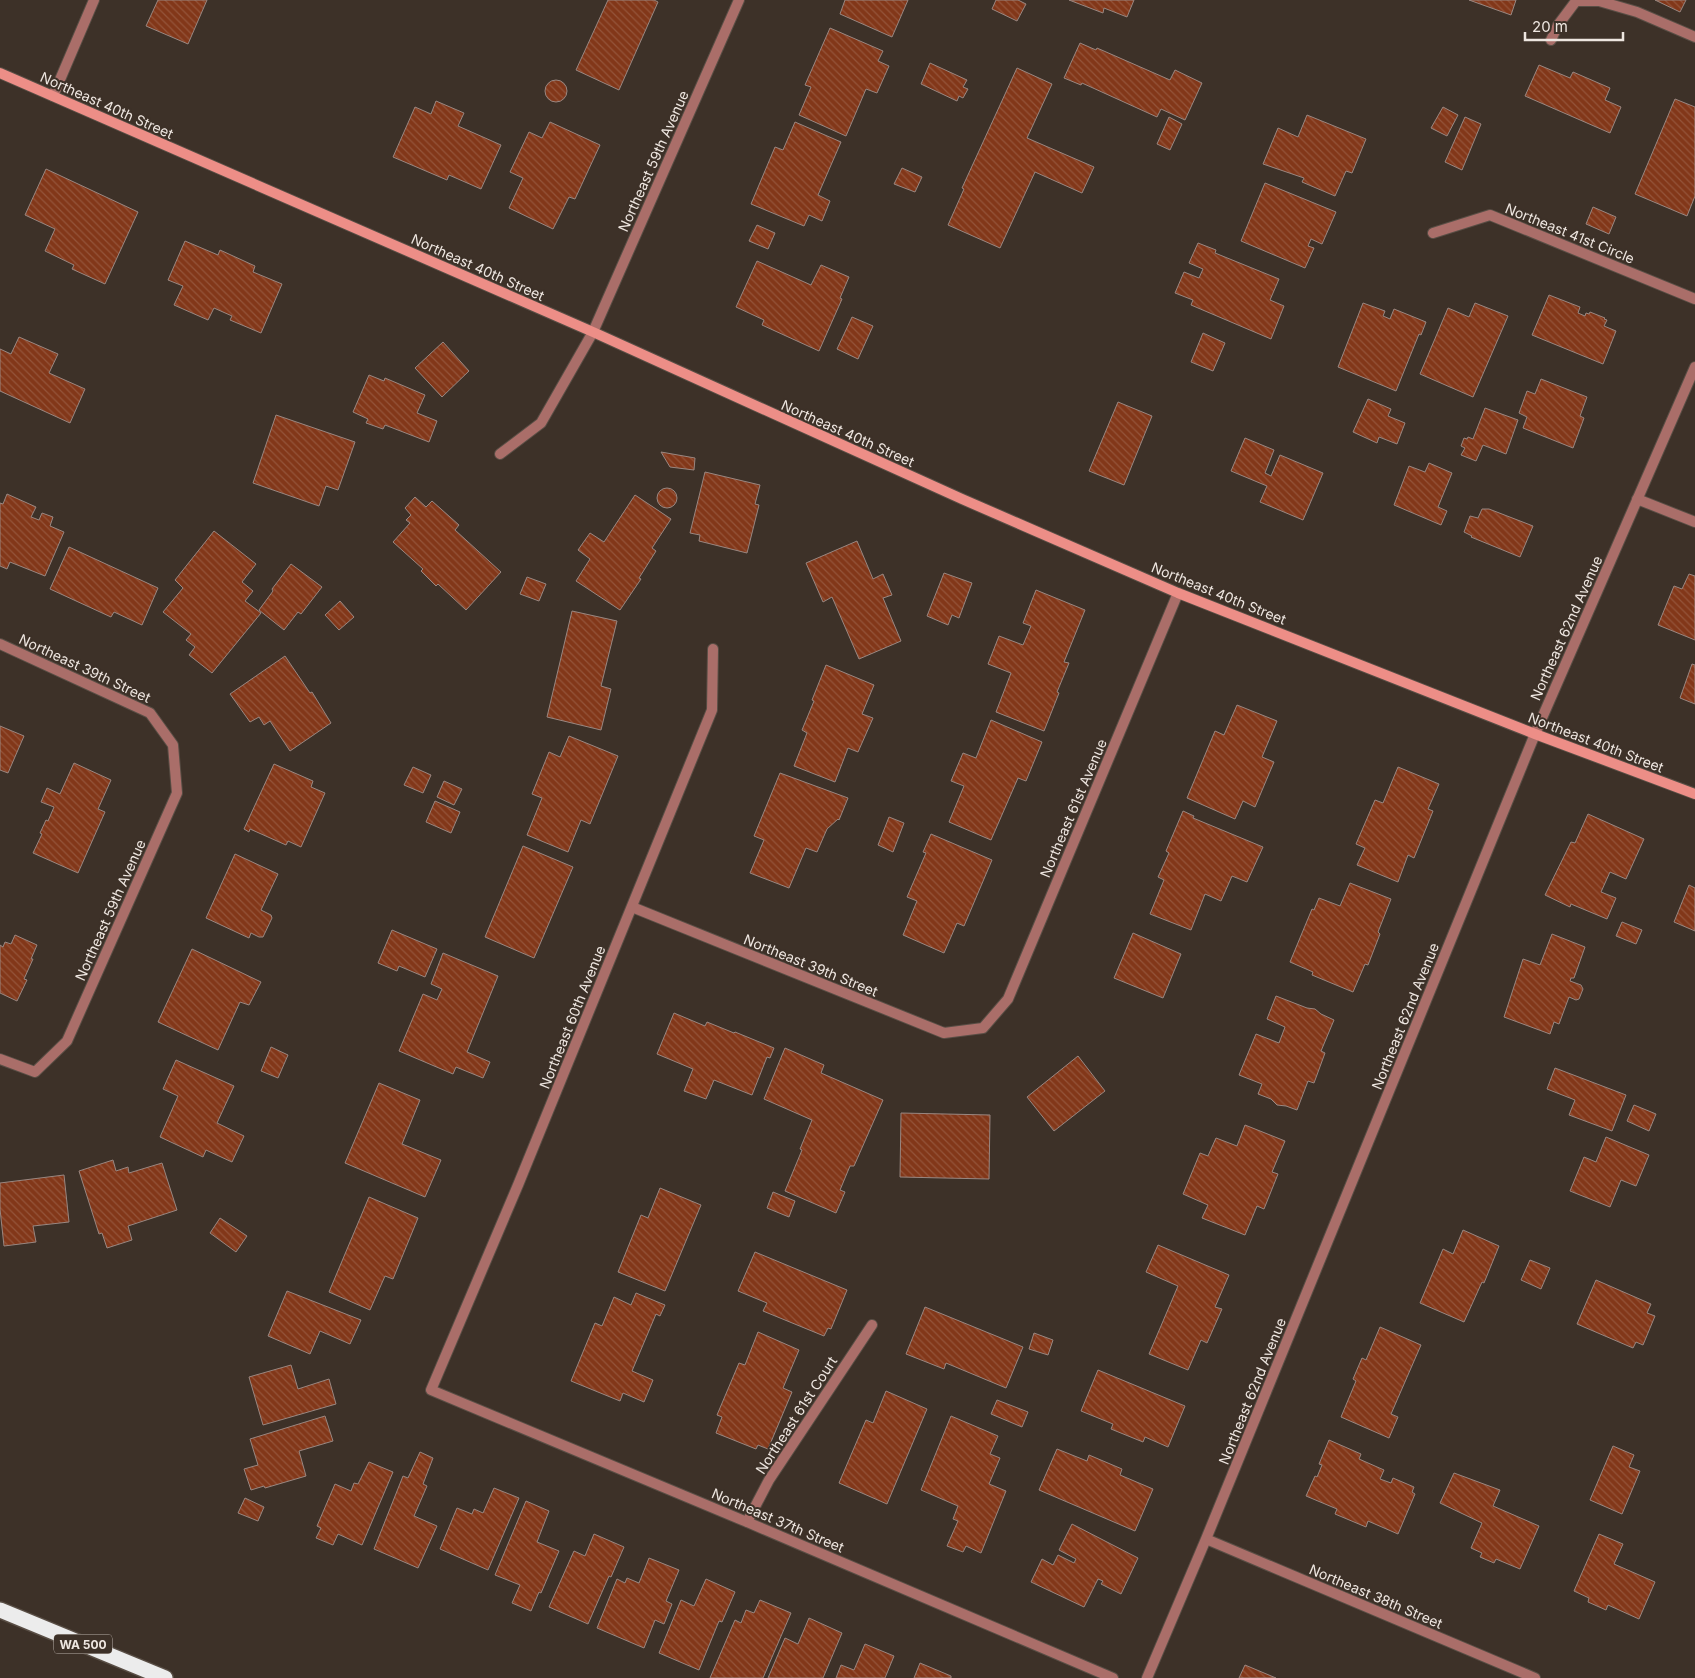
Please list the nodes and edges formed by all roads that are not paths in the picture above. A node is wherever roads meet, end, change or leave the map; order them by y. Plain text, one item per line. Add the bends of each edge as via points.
1 (94, 0) edge
2 (740, 0) edge
3 (1695, 37) edge
4 (1552, 40) dead end
5 (0, 73) edge
6 (53, 96) junction
7 (1433, 233) dead end
8 (1695, 299) edge
9 (593, 332) junction
10 (1695, 367) edge
11 (500, 454) dead end
12 (1637, 499) junction
13 (1695, 522) edge
14 (1178, 593) junction
15 (0, 644) edge
16 (713, 649) dead end
17 (1535, 734) junction
18 (173, 745) joint
19 (1695, 794) edge
20 (632, 907) junction
21 (983, 1028) joint
22 (0, 1058) edge
23 (872, 1326) dead end
24 (431, 1390) joint
25 (747, 1522) junction
26 (1206, 1539) junction
27 (0, 1610) edge
28 (165, 1678) edge
29 (1113, 1678) edge
30 (1147, 1678) edge
31 (1536, 1678) edge

1 - 6 street
2 - 9 street, Northeast 59th Avenue
3 - 4 street via 1637,12 1599,1 1576,1 1558,25
5 - 6 street, Northeast 40th Street
6 - 9 street, Northeast 40th Street
7 - 8 street, Northeast 41st Circle via 1490,215
9 - 11 street, Northeast 59th Avenue via 541,423
9 - 14 street, Northeast 40th Street
10 - 12 street, Northeast 62nd Avenue
12 - 13 street
12 - 17 street, Northeast 62nd Avenue
14 - 17 street, Northeast 40th Street
14 - 21 street, Northeast 61st Avenue via 1008,999
15 - 18 street, Northeast 39th Street via 150,713
16 - 20 street, Northeast 60th Avenue via 712,710
17 - 19 street, Northeast 40th Street
17 - 26 street, Northeast 62nd Avenue
18 - 22 street, Northeast 59th Avenue via 177,793 67,1042 35,1072
20 - 21 street, Northeast 39th Street via 944,1033
20 - 24 street, Northeast 60th Avenue
23 - 25 street, Northeast 61st Court via 769,1480
24 - 25 street, Northeast 37th Street
25 - 29 street, Northeast 37th Street
26 - 30 street, Northeast 62nd Avenue
26 - 31 street, Northeast 38th Street
27 - 28 highway, WA 500

